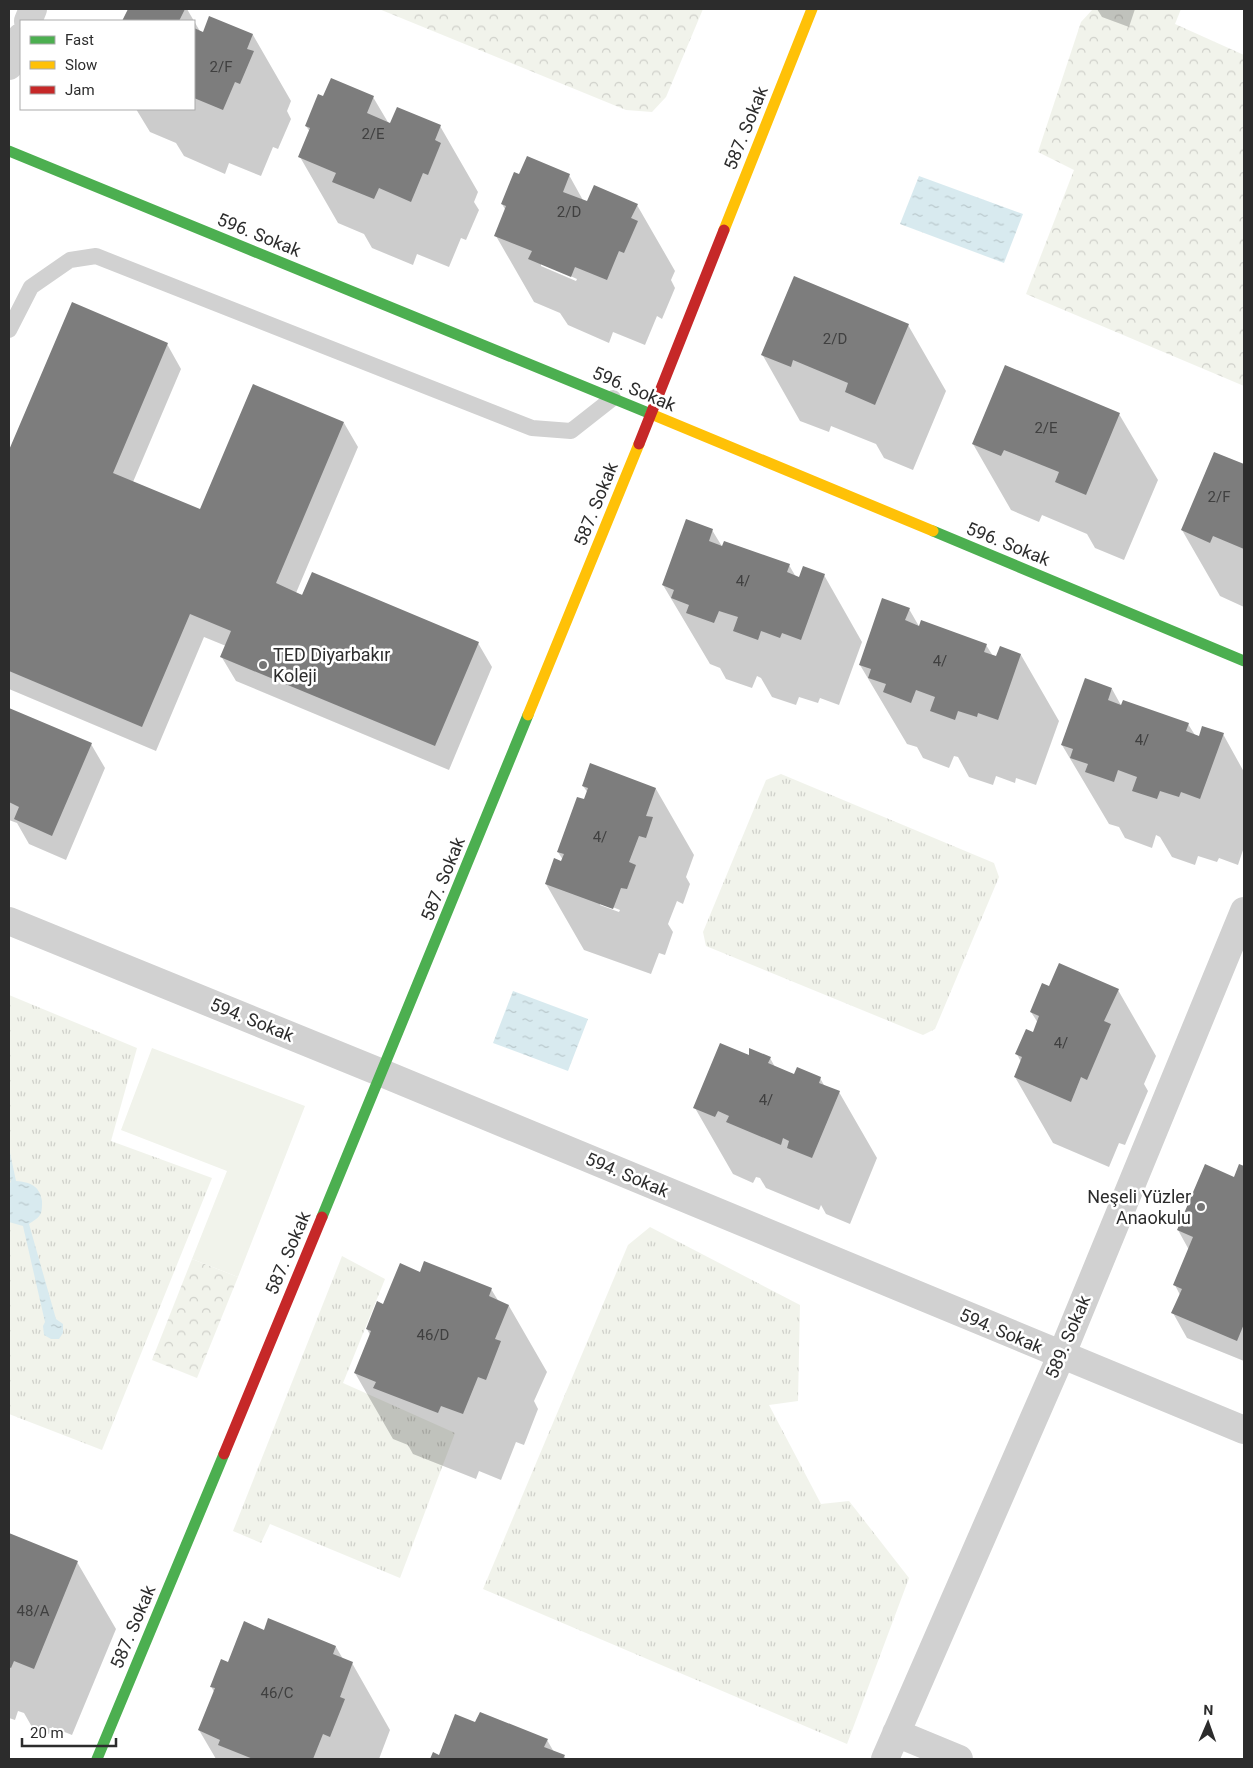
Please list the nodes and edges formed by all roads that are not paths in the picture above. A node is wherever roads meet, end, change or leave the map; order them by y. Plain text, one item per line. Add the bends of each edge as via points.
1 (812, 9) edge
2 (20, 39) edge
3 (9, 66) edge
4 (9, 151) edge
5 (9, 330) edge
6 (613, 398) junction
7 (651, 415) junction
8 (1244, 661) edge
9 (1244, 911) edge
10 (9, 921) edge
11 (382, 1073) junction
12 (1061, 1356) junction
13 (1244, 1430) edge
14 (896, 1734) junction
15 (97, 1759) edge
16 (885, 1759) edge
17 (959, 1759) edge

1 - 7 street, 587. Sokak
2 - 3 street
4 - 6 street, 596. Sokak
5 - 6 lane via 31,287 70,260 96,256 532,428 570,431
6 - 7 street, 596. Sokak
7 - 8 street, 596. Sokak
7 - 11 street, 587. Sokak
9 - 12 street, 589. Sokak
10 - 11 street, 594. Sokak
11 - 12 street, 594. Sokak
11 - 15 street, 587. Sokak
12 - 13 street, 594. Sokak
12 - 14 street, 589. Sokak
14 - 16 street, 589. Sokak
14 - 17 street

